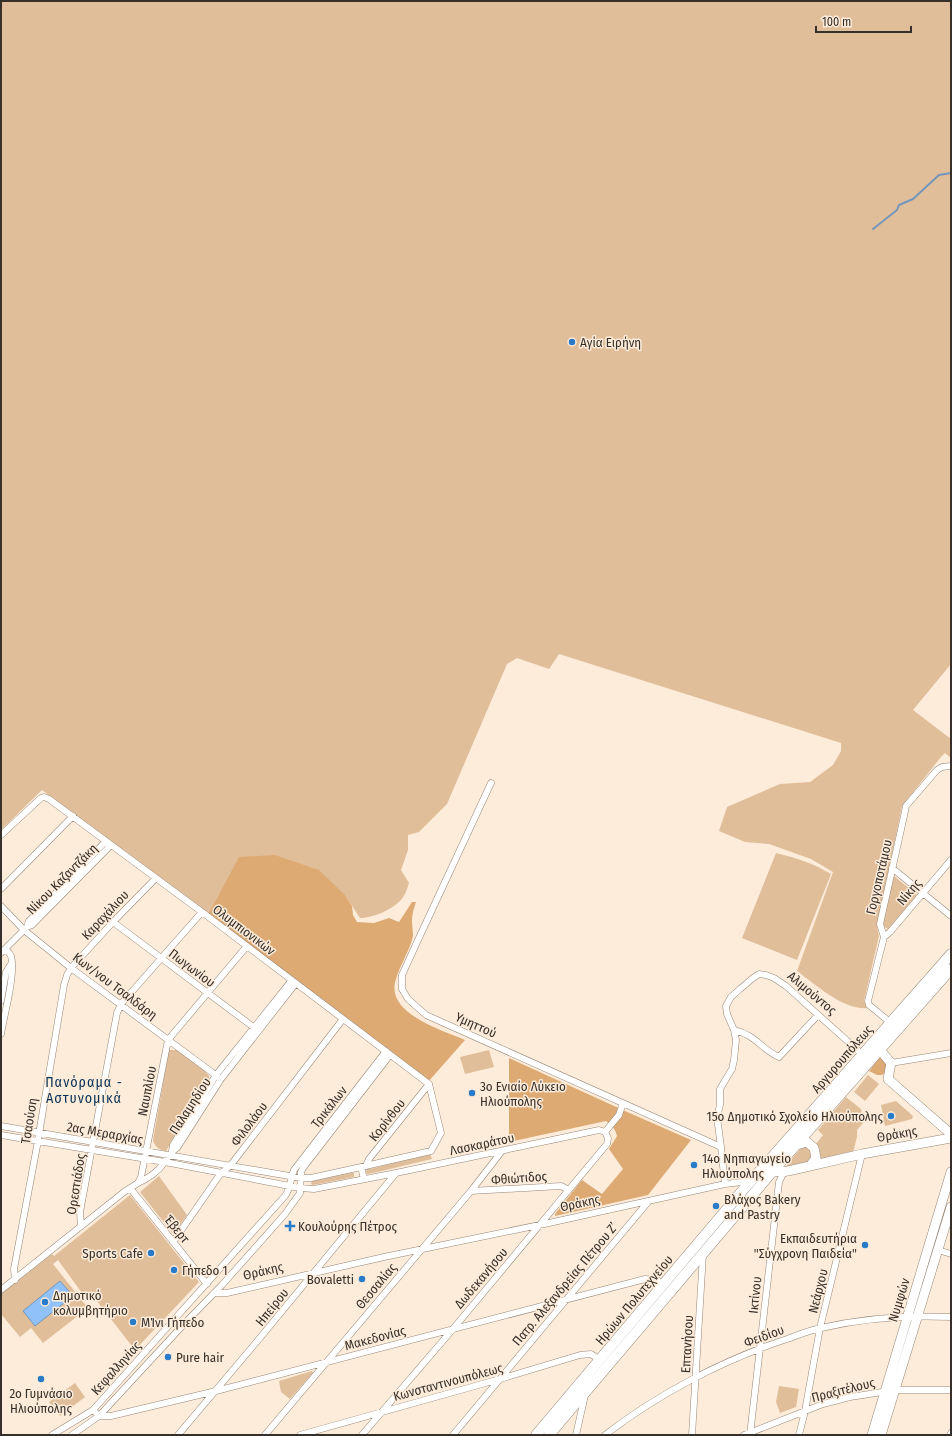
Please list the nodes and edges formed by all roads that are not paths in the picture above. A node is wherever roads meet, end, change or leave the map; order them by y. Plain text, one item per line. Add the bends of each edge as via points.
1 (949, 766) edge
2 (491, 783) dead end
3 (73, 816) junction
4 (1, 836) edge
5 (109, 843) junction
6 (951, 860) edge
7 (892, 868) junction
8 (156, 878) junction
9 (1, 889) edge
10 (923, 893) junction
11 (1, 906) edge
12 (202, 912) junction
13 (951, 916) edge
14 (113, 922) junction
15 (25, 928) junction
16 (884, 937) junction
17 (247, 946) junction
18 (3, 951) edge
19 (951, 954) edge
20 (161, 958) junction
21 (11, 964) junction
22 (71, 968) junction
23 (951, 969) edge
24 (294, 982) junction
25 (207, 993) junction
26 (1, 1001) edge
27 (121, 1004) junction
28 (818, 1014) junction
29 (343, 1018) junction
30 (891, 1023) junction
31 (256, 1030) junction
32 (734, 1030) junction
33 (1, 1034) edge
34 (168, 1040) junction
35 (880, 1050) junction
36 (388, 1053) junction
37 (951, 1053) edge
38 (863, 1055) junction
39 (891, 1063) junction
40 (218, 1077) junction
41 (429, 1085) junction
42 (623, 1103) junction
43 (1, 1126) edge
44 (38, 1132) junction
45 (605, 1132) junction
46 (951, 1134) edge
47 (1, 1135) edge
48 (951, 1138) edge
49 (37, 1141) junction
50 (94, 1142) junction
51 (797, 1144) junction
52 (721, 1147) junction
53 (92, 1150) junction
54 (147, 1151) junction
55 (502, 1151) junction
56 (171, 1153) junction
57 (862, 1154) junction
58 (772, 1159) junction
59 (145, 1160) junction
60 (165, 1162) junction
61 (230, 1166) junction
62 (810, 1166) junction
63 (364, 1167) junction
64 (788, 1171) junction
65 (772, 1172) junction
66 (951, 1172) edge
67 (221, 1173) junction
68 (396, 1173) junction
69 (291, 1177) junction
70 (301, 1178) junction
71 (364, 1179) junction
72 (751, 1182) junction
73 (779, 1182) junction
74 (138, 1183) junction
75 (725, 1184) junction
76 (290, 1186) junction
77 (130, 1188) junction
78 (300, 1188) junction
79 (569, 1190) junction
80 (471, 1191) junction
81 (648, 1202) junction
82 (951, 1207) edge
83 (540, 1225) junction
84 (81, 1226) junction
85 (173, 1242) junction
86 (420, 1250) junction
87 (938, 1250) junction
88 (703, 1254) junction
89 (951, 1254) edge
90 (314, 1273) junction
91 (15, 1280) junction
92 (207, 1284) junction
93 (664, 1285) junction
94 (1, 1290) edge
95 (214, 1293) junction
96 (565, 1300) junction
97 (918, 1316) junction
98 (907, 1317) junction
99 (951, 1317) edge
100 (820, 1328) junction
101 (453, 1329) junction
102 (760, 1348) junction
103 (600, 1360) junction
104 (328, 1362) junction
105 (696, 1378) junction
106 (500, 1379) junction
107 (895, 1390) junction
108 (951, 1390) edge
109 (216, 1391) junction
110 (885, 1391) junction
111 (586, 1393) junction
112 (93, 1410) junction
113 (382, 1411) junction
114 (805, 1411) junction
115 (99, 1416) junction
116 (750, 1433) edge
117 (52, 1435) edge
118 (72, 1435) edge
119 (178, 1435) edge
120 (265, 1435) edge
121 (300, 1435) edge
122 (362, 1435) edge
123 (453, 1435) edge
124 (536, 1435) edge
125 (549, 1435) edge
126 (576, 1435) edge
127 (605, 1435) edge
128 (692, 1435) edge
129 (744, 1435) edge
130 (799, 1435) edge
131 (872, 1435) edge
132 (881, 1435) edge

1 - 7 street, Γοργοποτάμου via 937,770 906,806
2 - 42 street, Υμηττού via 402,975 402,989 408,1000 426,1015
3 - 4 street, Ολυμπιονικών via 44,796
3 - 5 street, Ολυμπιονικών
3 - 9 street
5 - 8 street, Ολυμπιονικών
5 - 15 street, Νίκου Καζαντζάκη via 32,925
6 - 10 street, Νίκης
7 - 10 street
7 - 16 street, Γοργοποτάμου via 880,924
8 - 12 street, Ολυμπιονικών
8 - 14 street, Καραχάλιου
10 - 13 street
10 - 16 street, Νίκης
11 - 15 street, Κων/νου Τσαλδάρη
12 - 17 street, Ολυμπιονικών
12 - 20 street
14 - 20 street, Πωγωνίου
14 - 22 street, Καραχάλιου
15 - 18 street, Νίκου Καζαντζάκη
15 - 22 street, Κων/νου Τσαλδάρη
16 - 30 street, Γοργοποτάμου via 868,1001 869,1005
17 - 24 street, Ολυμπιονικών
17 - 25 street
18 - 21 street via 10,954
19 - 30 main road, Αργυρουπόλεως
20 - 25 street, Πωγωνίου
20 - 27 street
21 - 26 street via 6,972
21 - 33 street via 12,973
22 - 27 street, Κων/νου Τσαλδάρη
22 - 44 street, Τσαούση via 64,985
23 - 35 main road, Αργυρουπόλεως
24 - 29 street, Ολυμπιονικών
24 - 31 street, Παλαμηδίου
25 - 31 street, Πωγωνίου
25 - 34 street
27 - 34 street, Κων/νου Τσαλδάρη
27 - 50 street, Ορεστιάδος via 117,1013
28 - 32 street via 779,1057 748,1034
28 - 32 street, Αλιμούντος via 786,986 774,978 759,974 740,989 726,1006
28 - 38 street, Αλιμούντος
29 - 36 street, Ολυμπιονικών
29 - 61 street, Φιλολάου
30 - 38 main road, Αργυρουπόλεως
31 - 40 street, Παλαμηδίου
32 - 52 street, Αλιμούντος via 736,1040 732,1069 720,1089 717,1117
34 - 40 street, Κων/νου Τσαλδάρη
34 - 54 street, Ναυπλίου
35 - 39 street
35 - 51 main road, Αργυρουπόλεως
36 - 41 street, Ολυμπιονικών
36 - 69 street, Τρικάλων via 296,1167
36 - 70 street, Τρικάλων via 303,1168
37 - 39 street
38 - 58 main road, Αργυρουπόλεως
39 - 46 street via 888,1079
40 - 56 street, Παλαμηδίου
41 - 63 street, Κορίνθου
41 - 63 street, Λασκαράτου via 441,1133 431,1151
42 - 45 street via 619,1115
42 - 52 street, Υμηττού
43 - 44 street, 2ας Μεραρχίας
44 - 49 street, Τσαούση
44 - 50 street, 2ας Μεραρχίας
45 - 55 street, Λασκαράτου via 599,1130
45 - 79 street, Δωδεκανήσου via 607,1144
47 - 49 street, 2ας Μεραρχίας
48 - 57 street, Θράκης
49 - 53 street, 2ας Μεραρχίας
49 - 91 street, Τσαούση via 14,1269
50 - 53 street, Ορεστιάδος
50 - 54 street, 2ας Μεραρχίας
51 - 62 street via 807,1142 814,1148 816,1158
51 - 65 main road, Αργυρουπόλεως
52 - 75 street
53 - 59 street, 2ας Μεραρχίας
53 - 84 street, Ορεστιάδος via 80,1212
54 - 56 street, 2ας Μεραρχίας
54 - 59 street, Ναυπλίου
55 - 68 street, Λασκαράτου
55 - 80 street, Θεσσαλίας
56 - 60 street, Παλαμηδίου
56 - 61 street, 2ας Μεραρχίας
57 - 62 street, Θράκης
57 - 100 street, Νεάρχου
58 - 65 street
58 - 72 main road, Αργυρουπόλεως
59 - 60 street, 2ας Μεραρχίας
59 - 74 street, Ναυπλίου
60 - 67 street, 2ας Μεραρχίας
60 - 74 street, Παλαμηδίου via 154,1175
61 - 67 street, Φιλολάου
61 - 69 street, 2ας Μεραρχίας
62 - 64 street, Θράκης
63 - 70 street, Λασκαράτου
63 - 71 street
64 - 65 street, Θράκης
64 - 73 street
65 - 72 street, Θράκης
65 - 73 street
65 - 88 main road, Ηρώων Πολυτεχνείου
66 - 98 street, Νυμφών
67 - 76 street, 2ας Μεραρχίας
67 - 85 street, Φιλολάου
68 - 71 street, Λασκαράτου
68 - 90 street, Ηπείρου
69 - 70 street, 2ας Μεραρχίας
69 - 76 street, Κεφαλληνίας
70 - 78 street, Κεφαλληνίας
71 - 78 street, Λασκαράτου via 314,1189
72 - 75 street, Θράκης
72 - 93 main road, Ηρώων Πολυτεχνείου
73 - 102 street, Ικτίνου
74 - 77 street
75 - 81 street, Θράκης
76 - 78 street, 2ας Μεραρχίας
76 - 92 street, Κεφαλληνίας via 286,1196
77 - 84 street
77 - 85 street, Έβερτ
78 - 95 street, Κεφαλληνίας via 300,1193 285,1214
79 - 80 street, Φθιώτιδος via 561,1186
79 - 83 street, Δωδεκανήσου
80 - 86 street, Θεσσαλίας
81 - 83 street, Θράκης
81 - 96 street, Πατρ. Αλεξανδρείας Πέτρου Ζ’
82 - 87 street, Νυμφών
83 - 86 street, Θράκης
83 - 101 street, Δωδεκανήσου
84 - 91 street
85 - 92 street, Έβερτ
86 - 90 street, Θράκης
86 - 104 street, Θεσσαλίας
87 - 89 street
87 - 97 street, Νυμφών
88 - 105 street, Επτανήσου
88 - 111 main road, Ηρώων Πολυτεχνείου
90 - 95 street, Θράκης via 227,1293
90 - 109 street, Ηπείρου
91 - 94 street
92 - 112 street, Κεφαλληνίας
93 - 96 street, Μακεδονίας via 657,1280 645,1279
93 - 103 main road, Ηρώων Πολυτεχνείου
95 - 115 street, Κεφαλληνίας
96 - 101 street, Μακεδονίας
96 - 106 street, Πατρ. Αλεξανδρείας Πέτρου Ζ’
97 - 98 street, Φειδίου
97 - 99 street, Φειδίου
97 - 107 street, Νυμφών
98 - 100 street, Φειδίου via 867,1320
98 - 110 street, Νυμφών
100 - 102 street, Φειδίου
100 - 114 street, Νεάρχου
101 - 104 street, Μακεδονίας
101 - 113 street, Δωδεκανήσου
102 - 105 street, Φειδίου
102 - 116 street, Ικτίνου
103 - 106 street, Κωνσταντινουπόλεως via 591,1354 580,1355
103 - 124 main road, Ηρώων Πολυτεχνείου
104 - 109 street, Μακεδονίας
104 - 120 street, Θεσσαλίας
105 - 127 street, Φειδίου via 638,1410
105 - 128 street, Επτανήσου
106 - 113 street, Κωνσταντινουπόλεως
106 - 123 street, Πατρ. Αλεξανδρείας Πέτρου Ζ’
107 - 108 street, Πραξιτέλους
107 - 110 street, Πραξιτέλους
107 - 132 street, Νυμφών
109 - 115 street, Μακεδονίας via 111,1416
109 - 119 street, Ηπείρου
110 - 114 street, Πραξιτέλους via 822,1404
110 - 131 street, Νυμφών
111 - 125 main road, Ηρώων Πολυτεχνείου
111 - 126 street, Ηρώων Πολυτεχνείου
112 - 115 street
112 - 117 street, Κεφαλληνίας
113 - 121 street, Κωνσταντινουπόλεως
113 - 122 street, Δωδεκανήσου
114 - 116 street, Πραξιτέλους
114 - 130 street, Νεάρχου
115 - 118 street, Κεφαλληνίας
116 - 129 street, Πραξιτέλους

